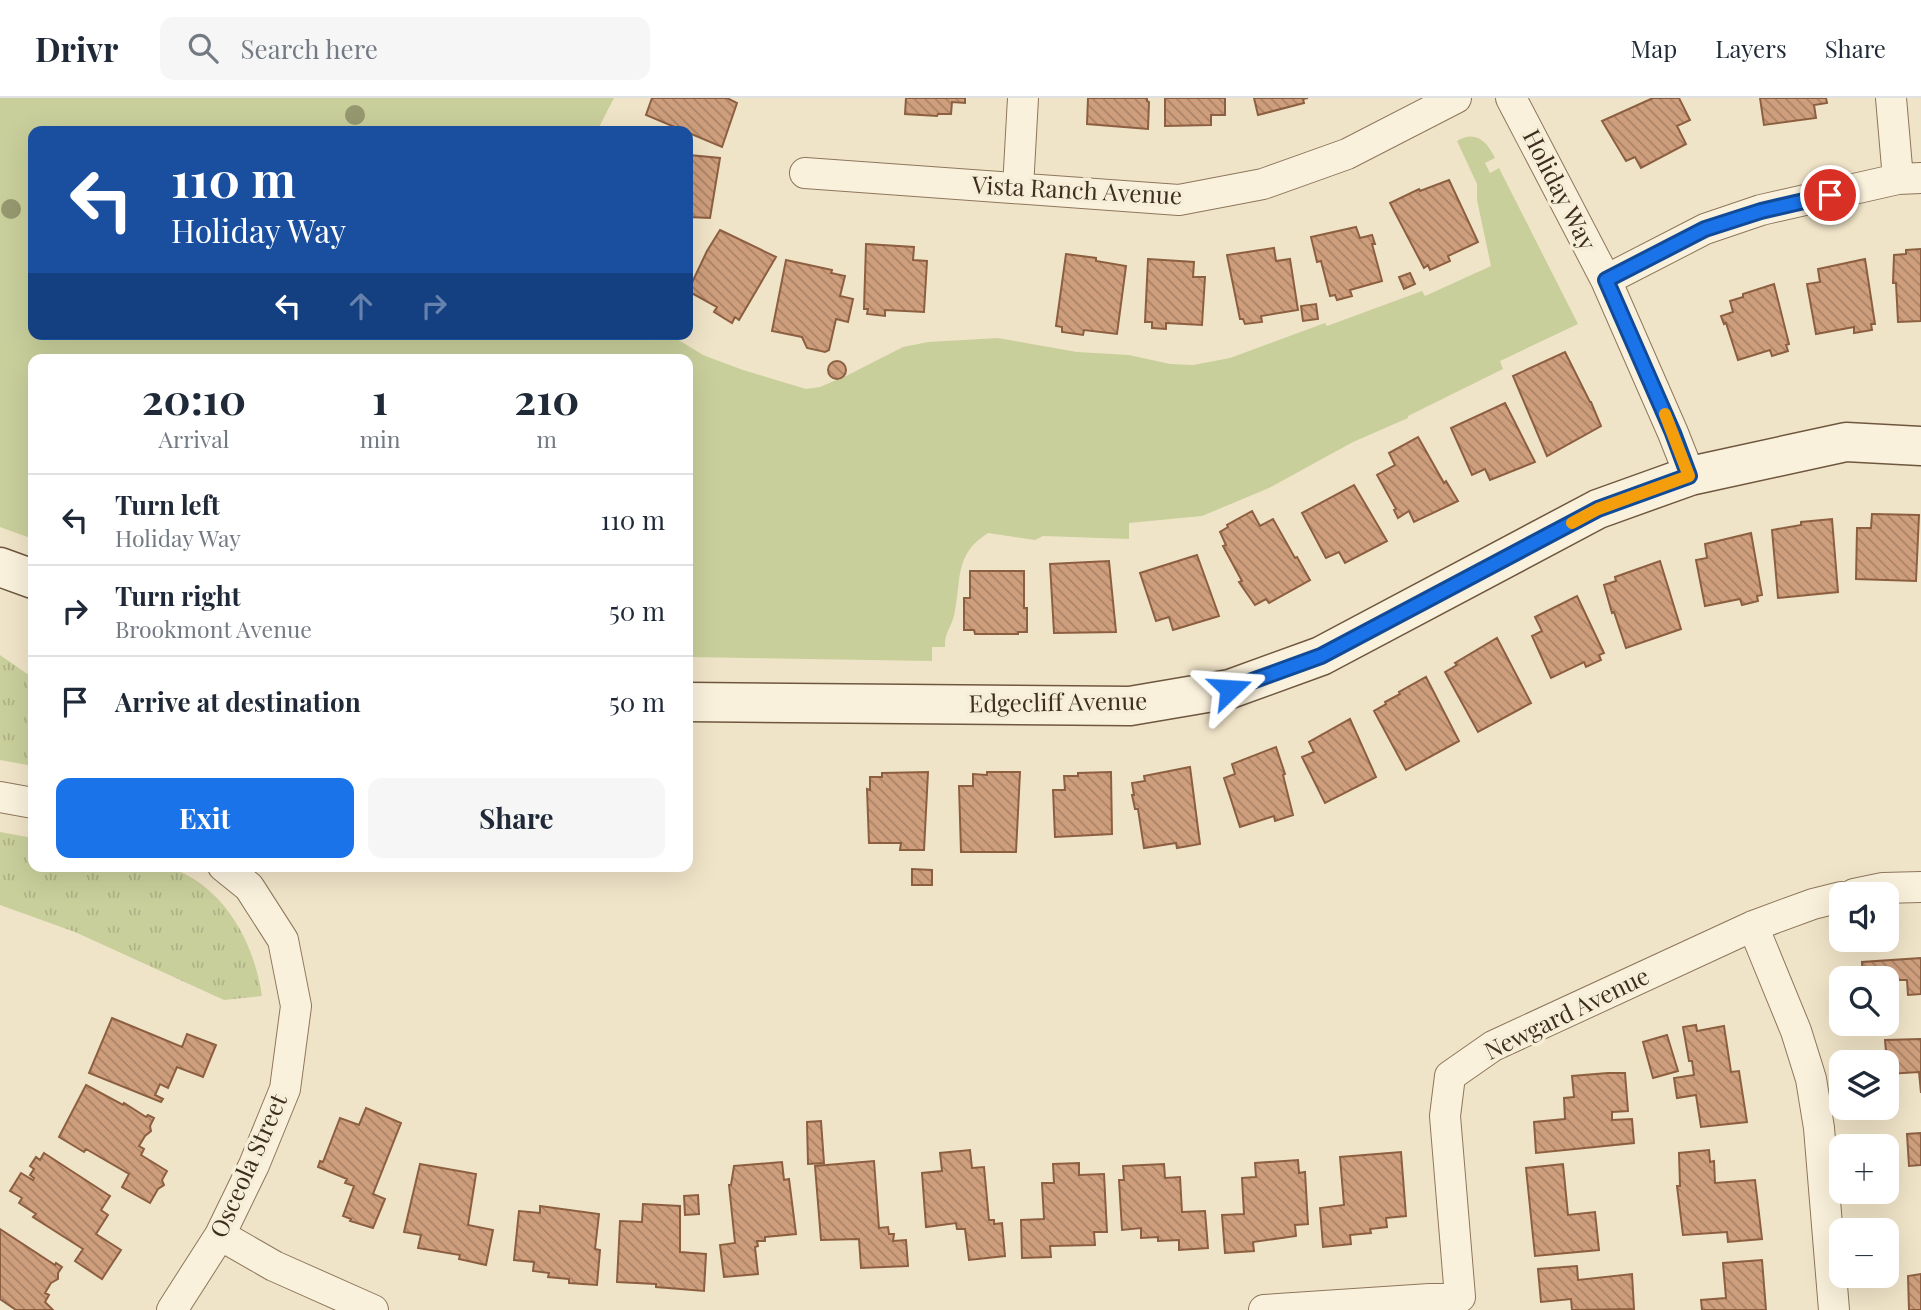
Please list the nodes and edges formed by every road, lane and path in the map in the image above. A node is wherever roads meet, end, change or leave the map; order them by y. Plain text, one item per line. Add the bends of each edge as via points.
1 (1023, 98) edge
2 (1456, 98) edge
3 (1511, 98) edge
4 (1891, 98) edge
5 (805, 173) dead end
6 (1910, 178) edge
7 (1018, 188) junction
8 (1606, 280) junction
9 (1921, 446) edge
10 (1689, 476) junction
11 (0, 567) edge
12 (28, 577) edge
13 (693, 702) edge
14 (0, 797) edge
15 (28, 802) edge
16 (230, 872) edge
17 (1921, 887) edge
18 (1899, 888) edge
19 (1829, 900) edge
20 (1753, 926) junction
21 (220, 1235) junction
22 (1461, 1303) edge
23 (172, 1310) edge
24 (373, 1310) edge
25 (1264, 1310) edge
26 (1834, 1310) edge

1 - 7 street
2 - 7 street, Vista Ranch Avenue via 1347,154 1263,184 1179,200
3 - 8 street, Holiday Way
4 - 6 street
5 - 7 street, Vista Ranch Avenue
6 - 8 street via 1761,211 1705,229
8 - 10 street, Holiday Way
9 - 10 street, Edgecliff Avenue via 1846,442
10 - 13 street, Edgecliff Avenue via 1598,509 1321,656 1230,689 1130,706
11 - 12 street
14 - 15 street
16 - 21 street, Osceola Street via 248,887 284,940 296,1006 285,1089
17 - 18 street
19 - 20 street, Newgard Avenue
20 - 22 street, Newgard Avenue via 1493,1046 1450,1076 1445,1116
20 - 26 street via 1811,1079
21 - 23 street, Osceola Street
21 - 24 street via 274,1266
22 - 25 street, Newgard Avenue

